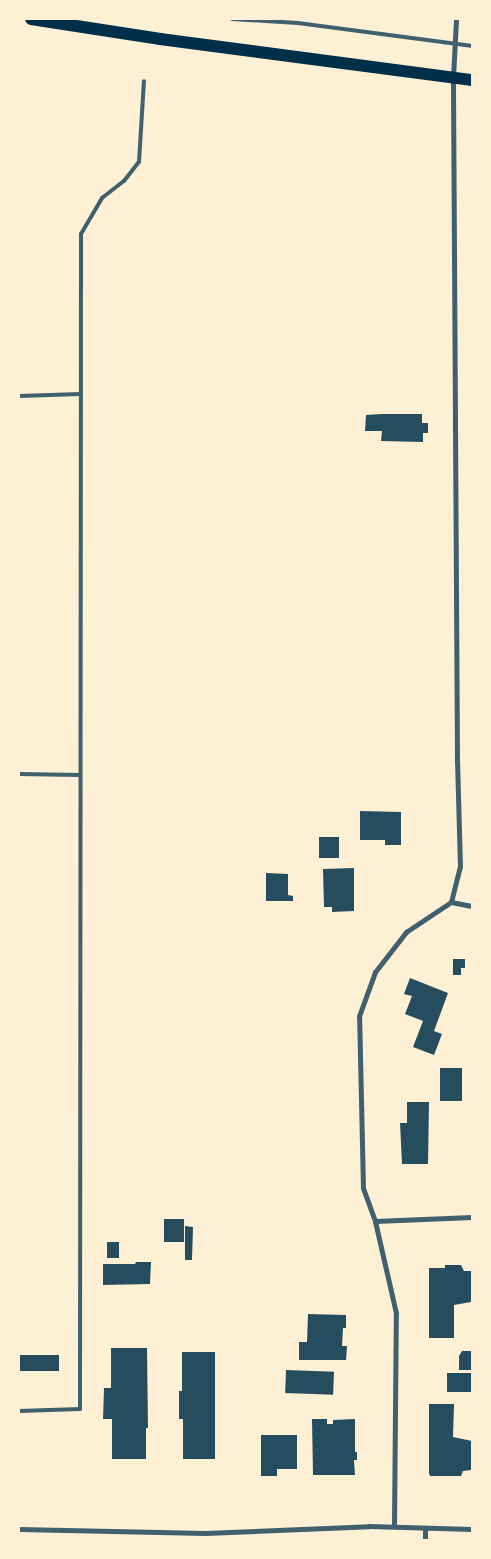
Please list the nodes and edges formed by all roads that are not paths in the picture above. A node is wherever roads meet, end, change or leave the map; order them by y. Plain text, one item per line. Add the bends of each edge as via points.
1 (31, 19) edge
2 (232, 19) edge
3 (286, 19) edge
4 (456, 19) edge
5 (298, 23) junction
6 (455, 44) junction
7 (472, 46) edge
8 (453, 77) junction
9 (472, 80) edge
10 (144, 81) dead end
11 (81, 394) junction
12 (19, 396) edge
13 (19, 774) edge
14 (80, 775) junction
15 (451, 902) junction
16 (472, 906) edge
17 (472, 1217) edge
18 (376, 1221) junction
19 (19, 1411) edge
20 (394, 1526) junction
21 (19, 1529) edge
22 (425, 1529) junction
23 (472, 1529) edge
24 (425, 1540) edge

1 - 8 main road
2 - 5 lane
3 - 5 lane
4 - 6 street
5 - 6 lane
6 - 7 lane
6 - 8 street
8 - 9 main road
8 - 15 street via 460,867
10 - 11 lane via 139,162 124,182 102,198 81,234
11 - 12 lane
11 - 14 lane
13 - 14 lane
14 - 19 lane via 80,1409
15 - 16 street
15 - 18 street via 406,932 375,972 359,1016 363,1188
17 - 18 street
18 - 20 street via 396,1313
20 - 21 street via 205,1533
20 - 22 street
22 - 23 street
22 - 24 street

